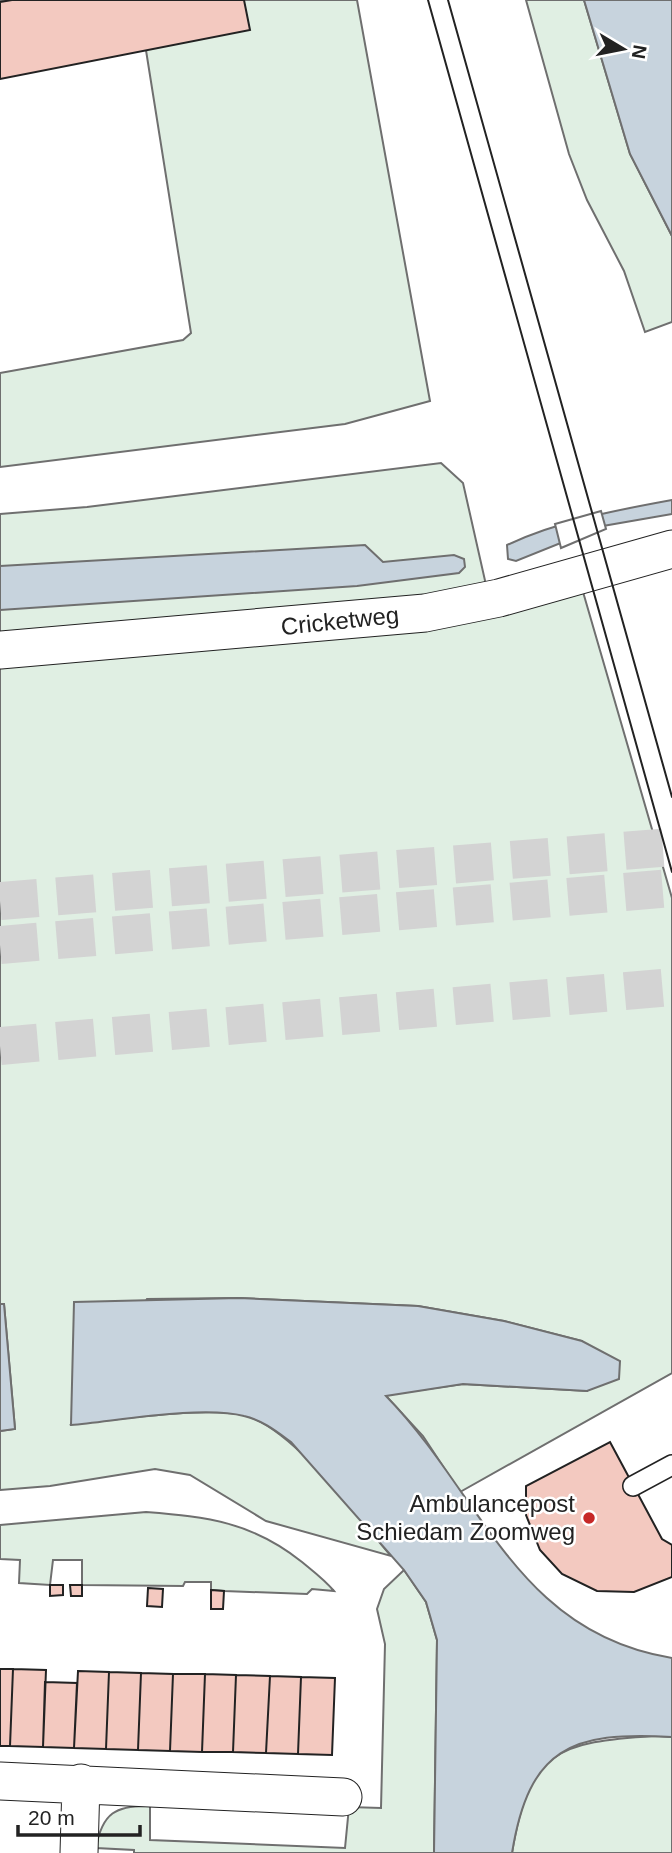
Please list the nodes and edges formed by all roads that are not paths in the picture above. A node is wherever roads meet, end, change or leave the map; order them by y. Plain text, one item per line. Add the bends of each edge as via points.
1 (672, 550) edge
2 (0, 650) edge
3 (672, 1465) edge
4 (633, 1486) dead end
5 (0, 1781) edge
6 (81, 1783) junction
7 (343, 1797) dead end
8 (79, 1853) edge

1 - 2 street, Cricketweg via 499,598 425,613
3 - 4 lane
5 - 6 street
6 - 7 street
6 - 8 street

